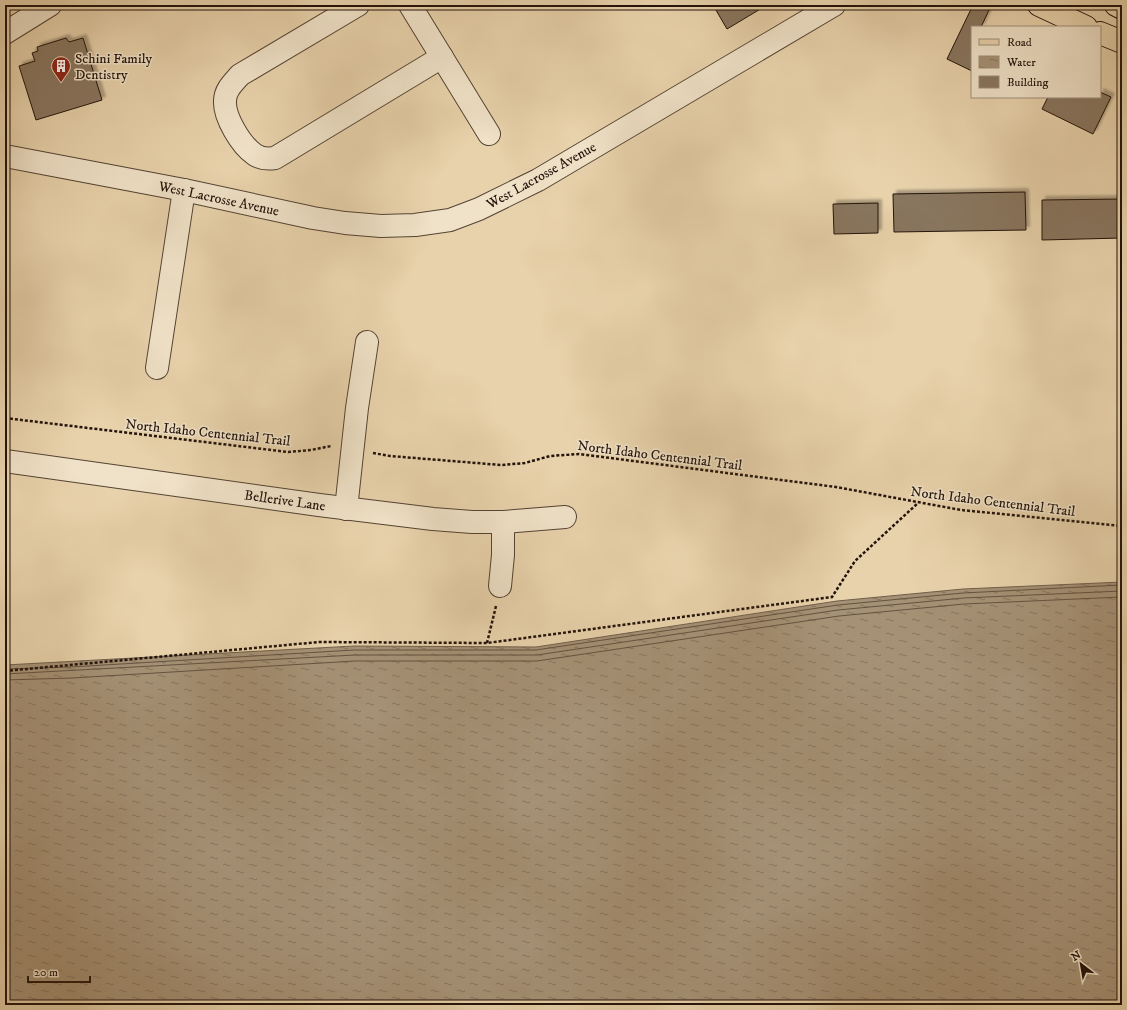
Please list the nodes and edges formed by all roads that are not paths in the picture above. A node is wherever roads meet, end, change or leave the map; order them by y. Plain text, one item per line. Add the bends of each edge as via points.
1 (50, 5) edge
2 (358, 5) edge
3 (410, 5) edge
4 (834, 5) edge
5 (1039, 5) edge
6 (1116, 5) edge
7 (1122, 8) edge
8 (1084, 26) edge
9 (5, 33) edge
10 (1101, 33) edge
11 (1122, 42) edge
12 (442, 57) junction
13 (489, 134) dead end
14 (5, 156) edge
15 (184, 190) junction
16 (367, 342) dead end
17 (157, 368) dead end
18 (5, 461) edge
19 (346, 509) junction
20 (565, 517) dead end
21 (503, 522) junction
22 (500, 586) road end

1 - 9 street
2 - 12 street via 240,75 229,88 224,100 226,116 245,146 255,155 265,159 275,158
3 - 12 street
4 - 15 street, West Lacrosse Avenue via 538,180 450,220 381,226 345,223
5 - 8 main road
6 - 7 main road
10 - 11 main road
12 - 13 street
14 - 15 street, West Lacrosse Avenue
15 - 17 street
16 - 19 street
18 - 19 street, Bellerive Lane
19 - 21 street, Bellerive Lane via 434,519
20 - 21 street, Bellerive Lane
21 - 22 street

